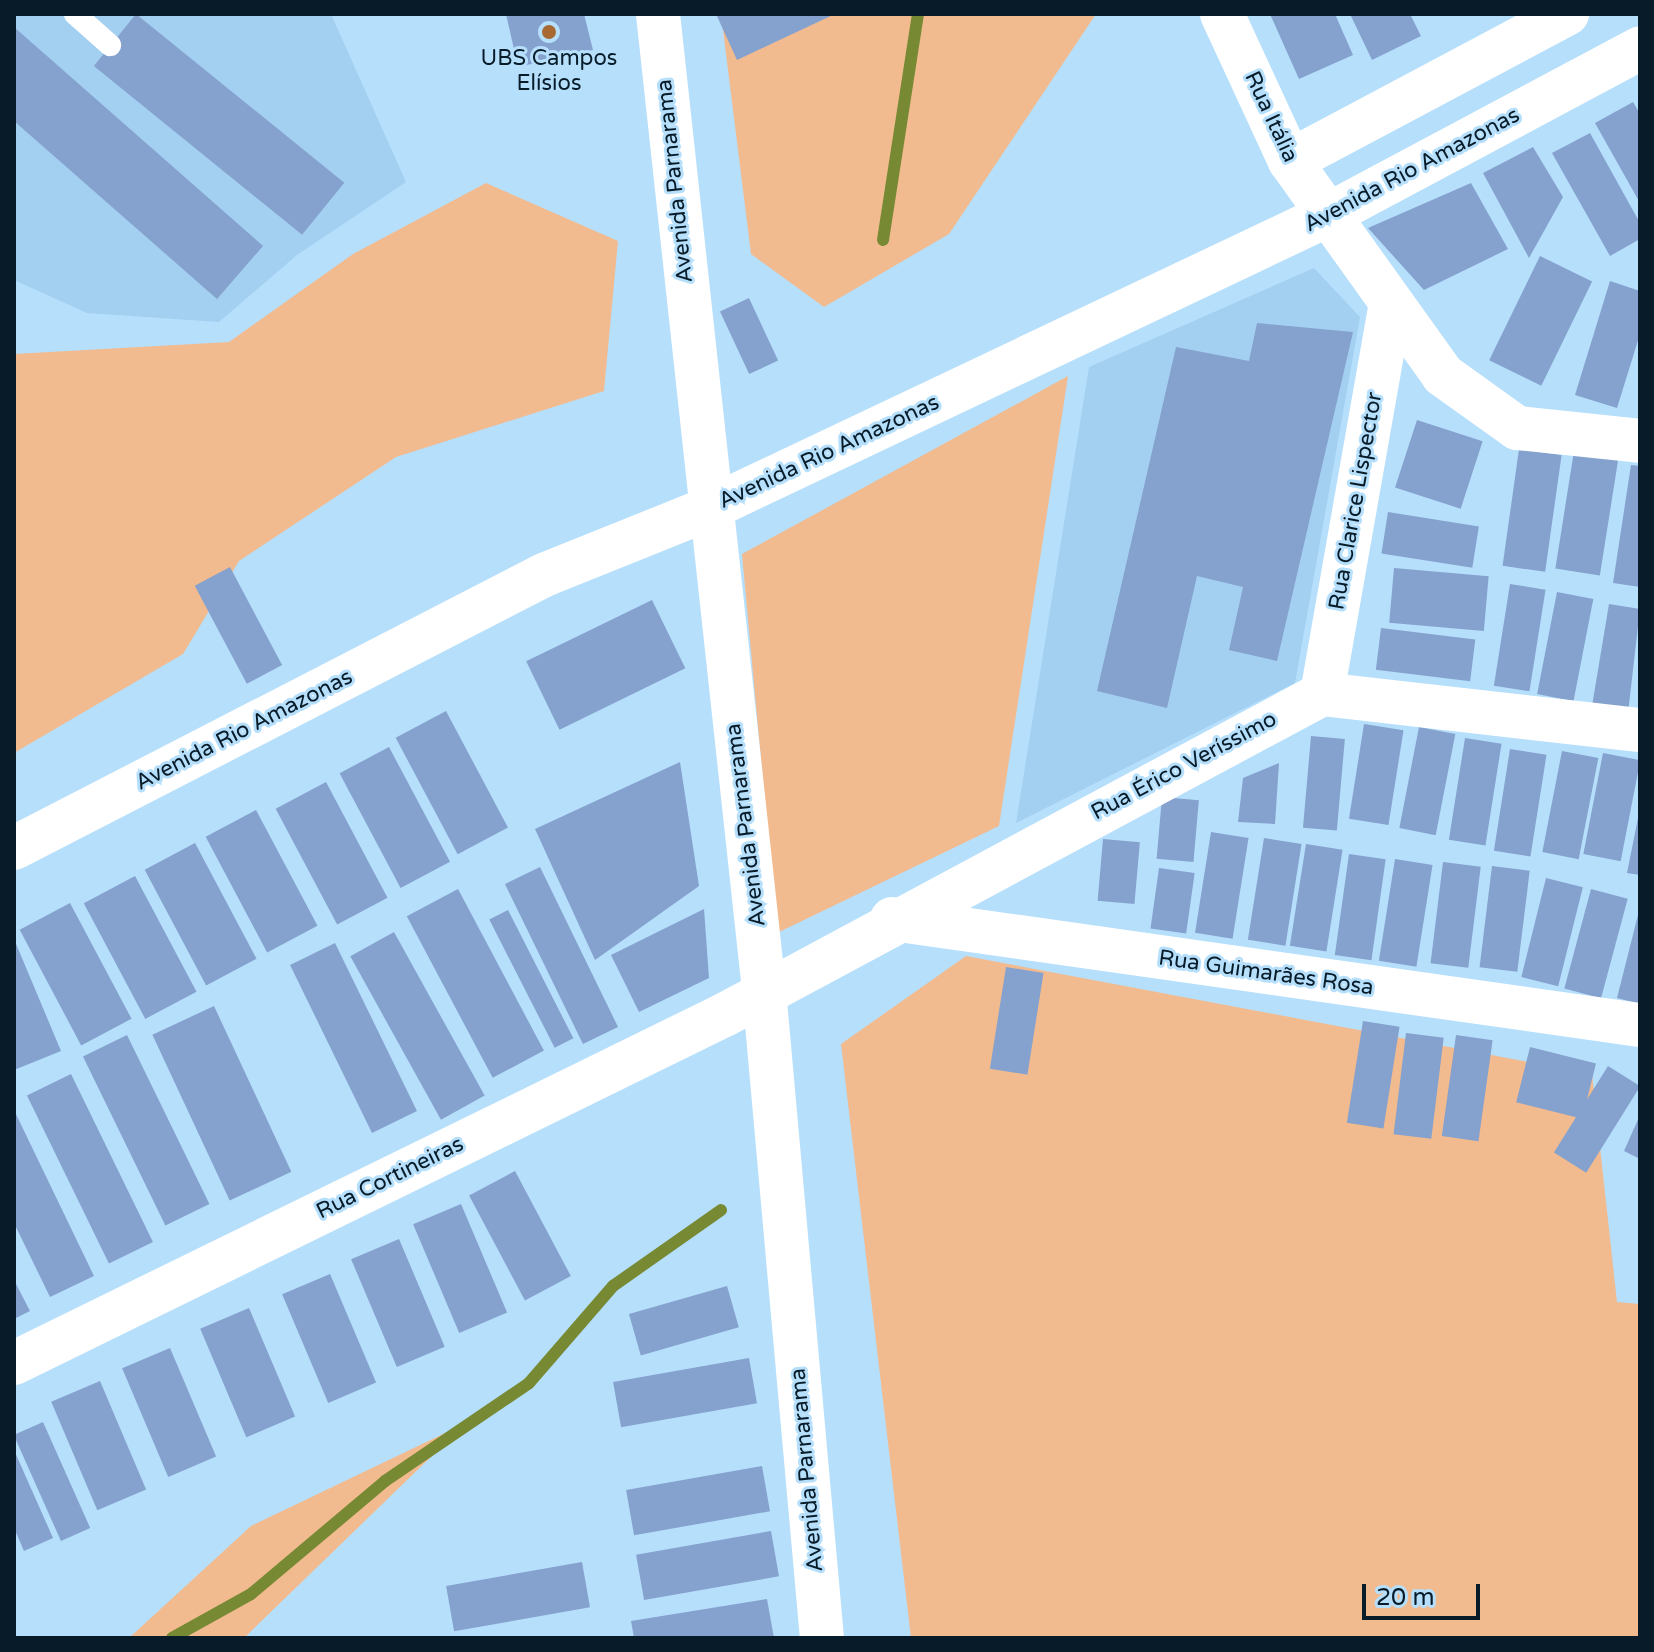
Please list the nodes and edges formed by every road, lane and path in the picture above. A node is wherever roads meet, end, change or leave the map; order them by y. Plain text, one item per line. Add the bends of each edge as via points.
1 (75, 14) edge
2 (658, 14) edge
3 (1222, 14) edge
4 (1567, 14) edge
5 (110, 45) dead end
6 (1640, 48) edge
7 (1290, 161) junction
8 (1326, 216) junction
9 (1390, 308) junction
10 (1640, 441) edge
11 (708, 509) junction
12 (1322, 694) junction
13 (1640, 730) edge
14 (14, 848) edge
15 (892, 919) junction
16 (764, 990) junction
17 (1640, 1025) edge
18 (14, 1363) edge
19 (822, 1638) edge

1 - 5 lane
2 - 11 street, Avenida Parnarama
3 - 7 street, Rua Itália
4 - 7 street
6 - 8 street, Avenida Rio Amazonas
7 - 8 street, Rua Itália
8 - 9 street, Rua Itália
8 - 11 street, Avenida Rio Amazonas
9 - 10 street, Rua Itália via 1443,375 1517,428
9 - 12 street, Rua Clarice Lispector
11 - 14 street, Avenida Rio Amazonas via 544,575
11 - 16 street, Avenida Parnarama
12 - 13 street
12 - 15 street, Rua Érico Veríssimo
15 - 16 street, Rua Érico Veríssimo
15 - 17 street, Rua Guimarães Rosa
16 - 18 street, Rua Cortineiras
16 - 19 street, Avenida Parnarama

